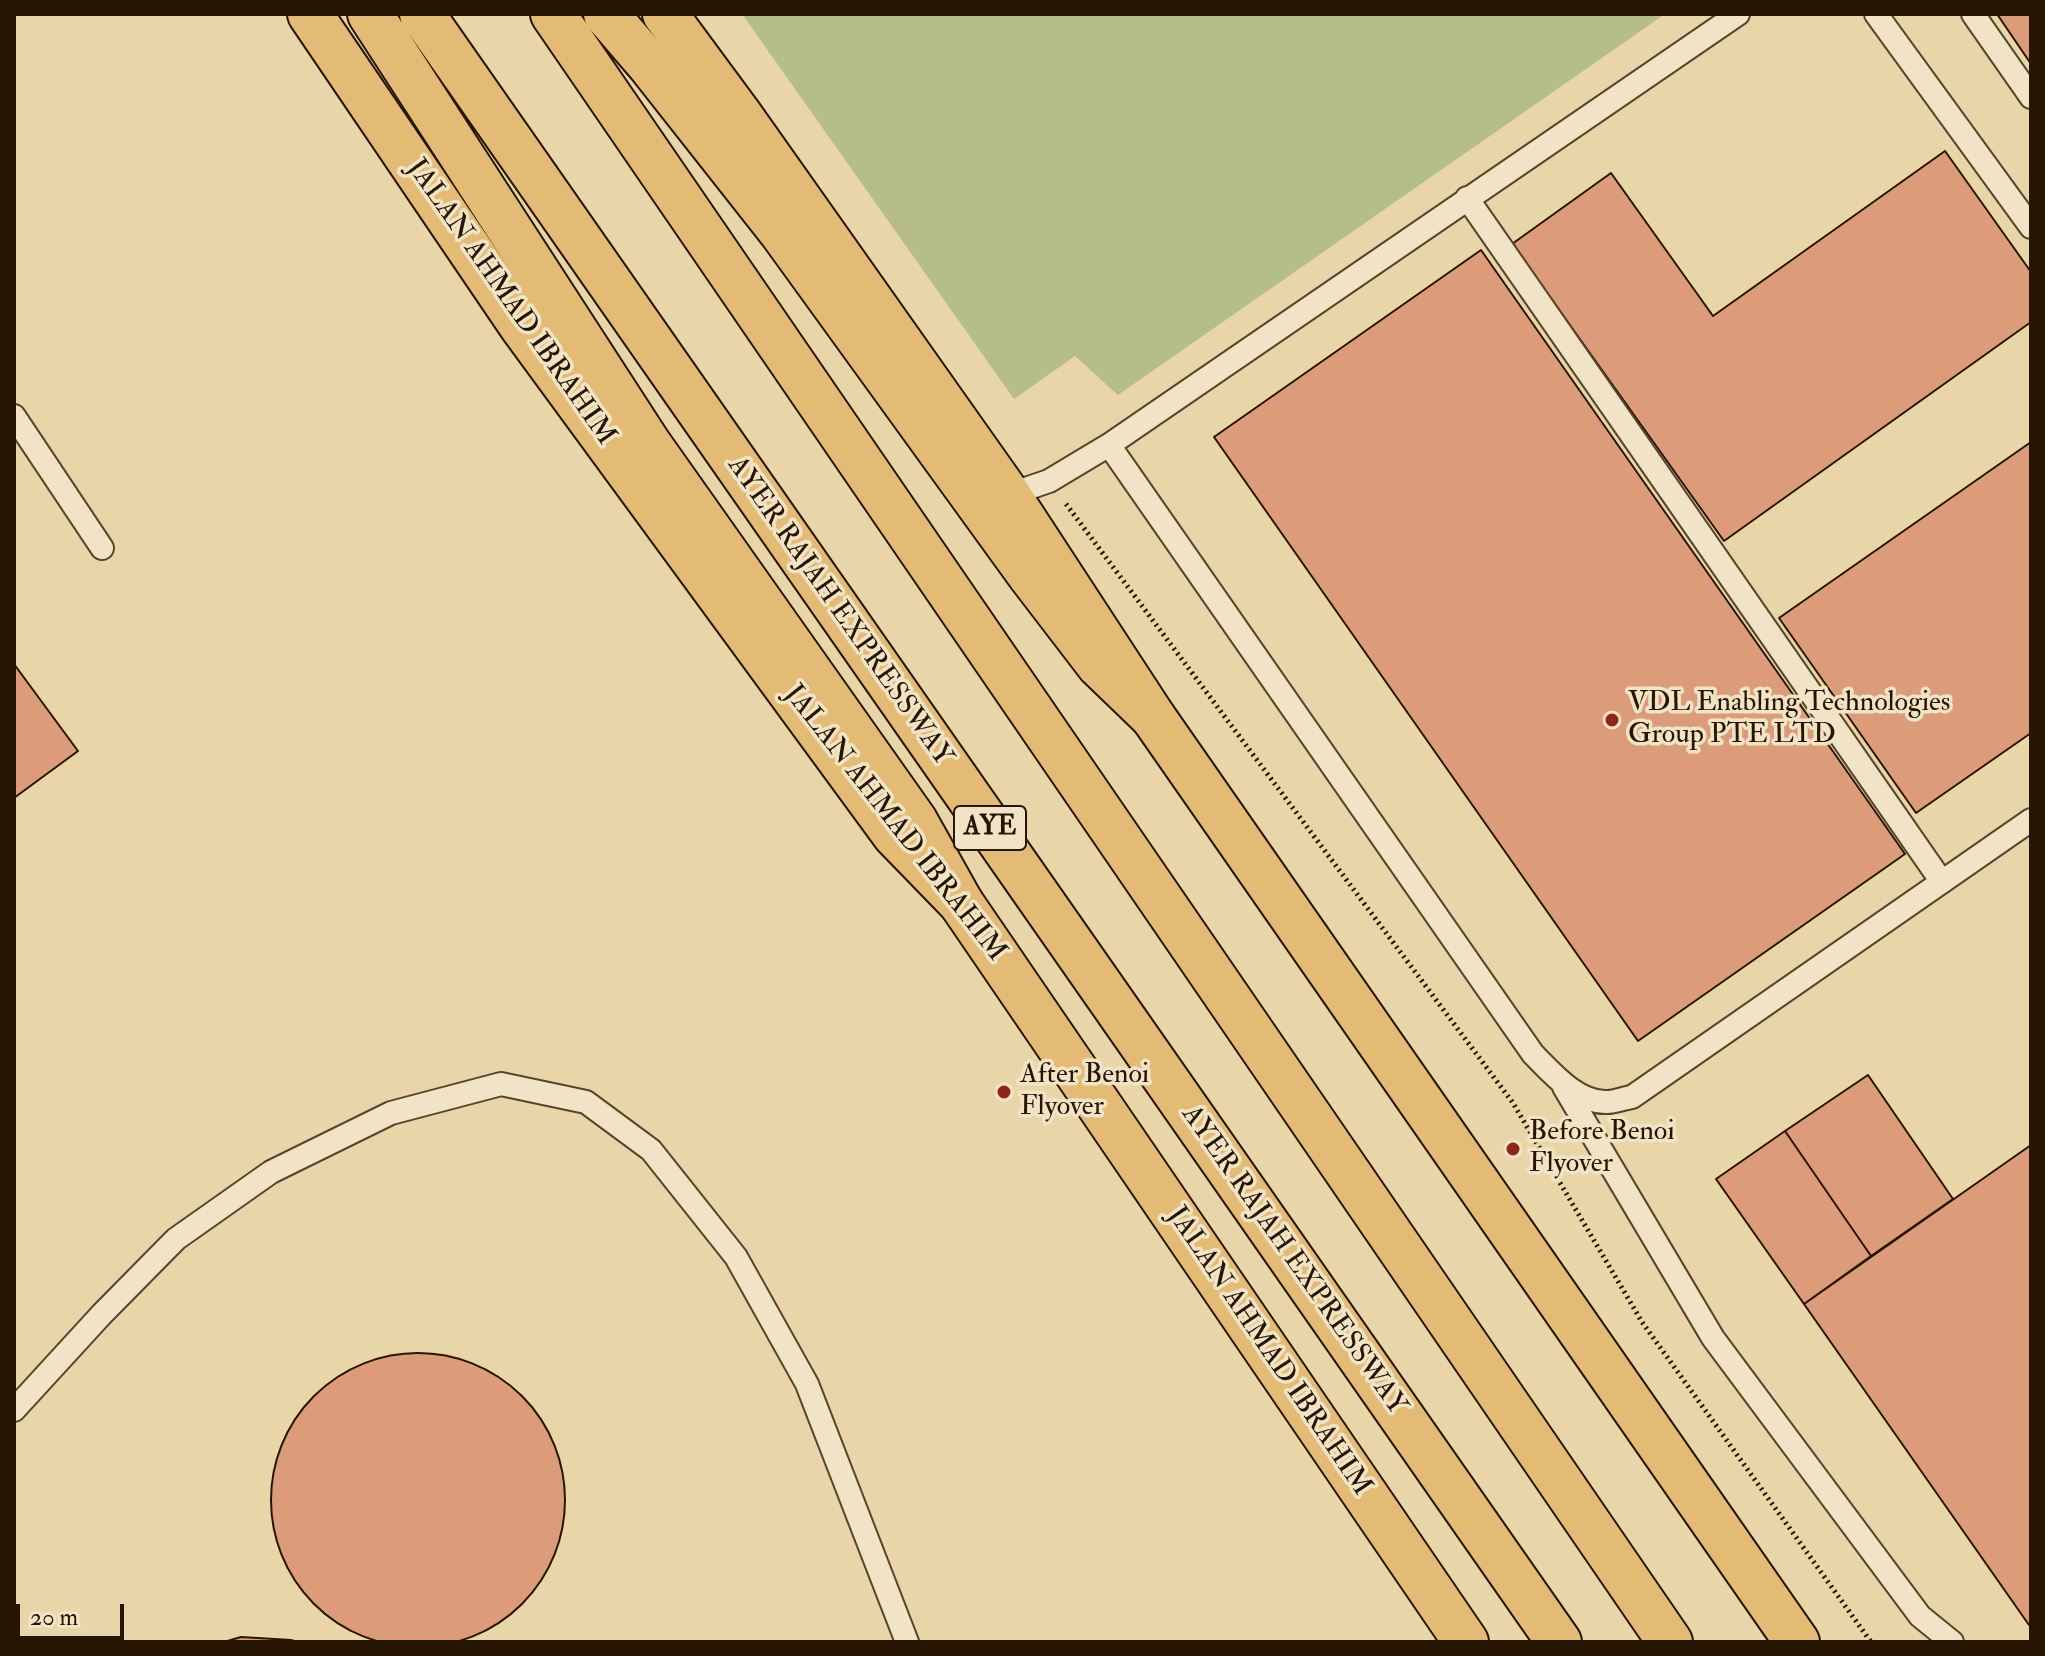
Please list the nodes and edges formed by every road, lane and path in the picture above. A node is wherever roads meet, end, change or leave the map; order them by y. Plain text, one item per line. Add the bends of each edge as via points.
1 (310, 14) edge
2 (370, 14) edge
3 (422, 14) edge
4 (553, 14) edge
5 (606, 14) edge
6 (665, 14) edge
7 (1738, 14) edge
8 (1876, 14) edge
9 (1973, 14) edge
10 (2031, 97) edge
11 (1467, 198) junction
12 (2031, 227) edge
13 (14, 416) edge
14 (1109, 445) junction
15 (1049, 481) junction
16 (1008, 495) junction
17 (102, 548) dead end
18 (1153, 717) junction
19 (2031, 820) edge
20 (1942, 882) junction
21 (961, 903) junction
22 (1562, 1082) junction
23 (14, 1410) edge
24 (907, 1642) edge
25 (1466, 1642) edge
26 (1559, 1642) edge
27 (1670, 1642) edge
28 (1797, 1642) edge
29 (1871, 1642) edge
30 (1952, 1642) edge

1 - 21 main road, JALAN AHMAD IBRAHIM via 605,440 895,835
2 - 21 main road via 648,443 915,821
3 - 26 main road, AYER RAJAH EXPRESSWAY / AYE
4 - 27 main road
5 - 18 main road via 783,234 1099,665
6 - 16 main road
7 - 11 lane
8 - 12 lane
9 - 10 lane
11 - 14 lane
11 - 20 lane
13 - 17 lane
14 - 15 lane
14 - 22 lane via 1533,1054
15 - 16 lane
15 - 29 path via 1513,1103 1642,1322
16 - 18 main road
18 - 28 main road
19 - 20 lane
20 - 22 lane via 1632,1097 1605,1103
21 - 25 main road, JALAN AHMAD IBRAHIM
22 - 30 lane via 1713,1338 1920,1616
23 - 24 lane via 176,1239 271,1172 391,1113 501,1084 586,1102 651,1150 736,1257 807,1384

